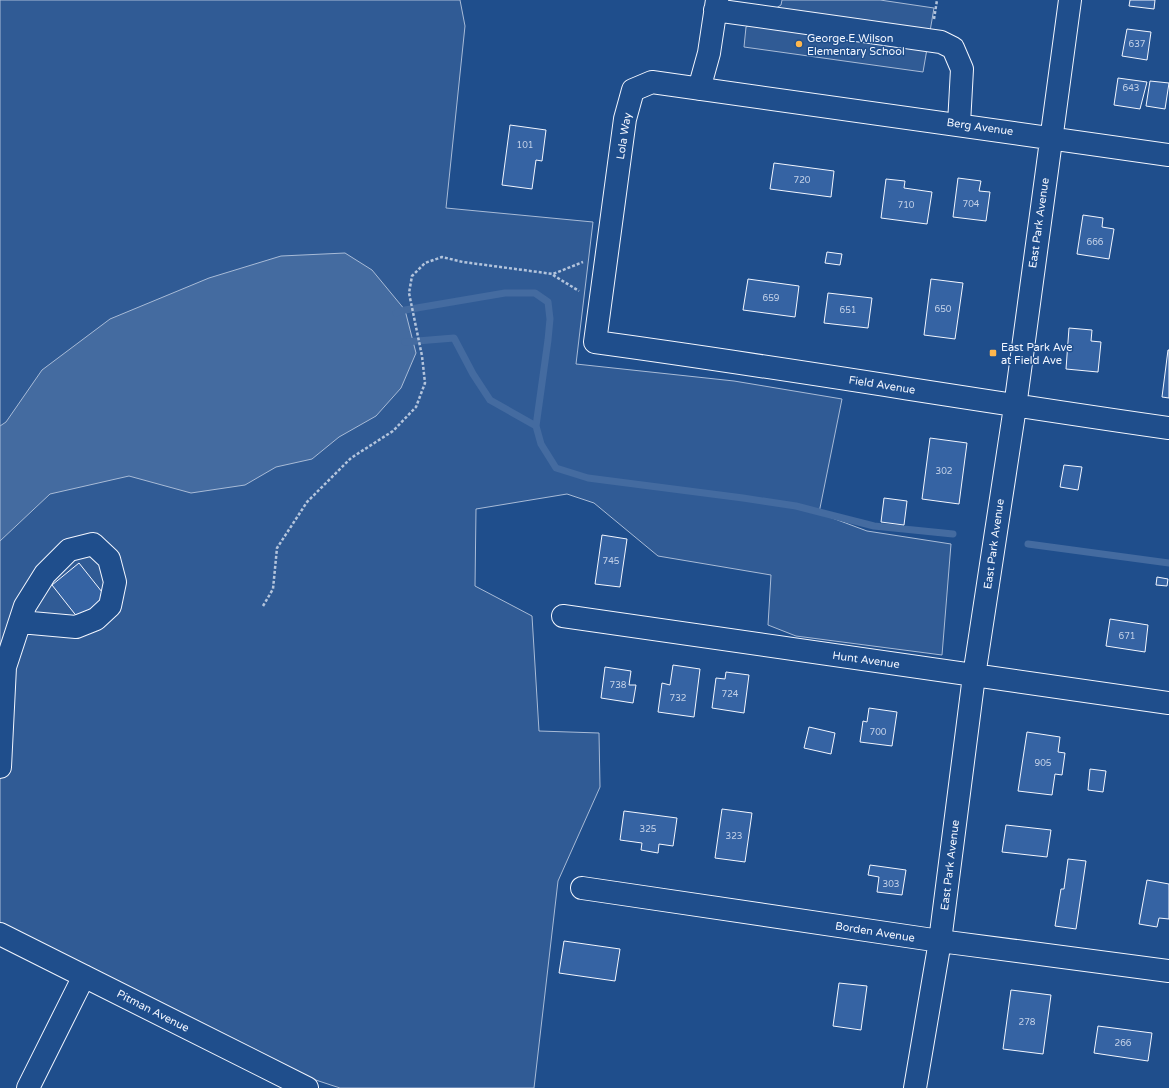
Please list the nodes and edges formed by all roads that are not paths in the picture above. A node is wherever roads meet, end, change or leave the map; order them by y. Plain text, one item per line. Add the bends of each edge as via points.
1 (1070, 0) edge
2 (716, 5) edge
3 (699, 89) junction
4 (792, 101) joint
5 (959, 124) junction
6 (1051, 137) junction
7 (1169, 155) edge
8 (596, 342) joint
9 (1015, 407) junction
10 (1169, 428) edge
11 (563, 616) dead end
12 (20, 622) junction
13 (974, 676) junction
14 (1169, 703) edge
15 (0, 767) edge
16 (582, 888) dead end
17 (0, 934) edge
18 (940, 941) junction
19 (1169, 971) edge
20 (84, 976) junction
21 (28, 1088) edge
22 (307, 1088) edge
23 (916, 1088) edge

1 - 6 street, East Park Avenue
2 - 3 street via 709,53
2 - 5 street via 941,42 952,48 962,69
3 - 4 street, Lola Way
3 - 8 street, Lola Way via 652,82 634,90 625,119
4 - 5 street, Berg Avenue
5 - 6 street, Berg Avenue
6 - 7 street, Berg Avenue
6 - 9 street, East Park Avenue
8 - 9 street, Field Avenue via 720,359
9 - 10 street, Field Avenue
9 - 13 street, East Park Avenue
11 - 13 street, Hunt Avenue
12 - 12 street via 25,606 45,574 69,550 93,544 109,559 115,582 110,606 96,619 76,627
12 - 15 street via 5,667
13 - 14 street, Hunt Avenue
13 - 18 street, East Park Avenue
16 - 18 street, Borden Avenue
17 - 20 street, Pitman Avenue
18 - 19 street, Borden Avenue
18 - 23 street, East Park Avenue
20 - 21 street
20 - 22 street, Pitman Avenue

